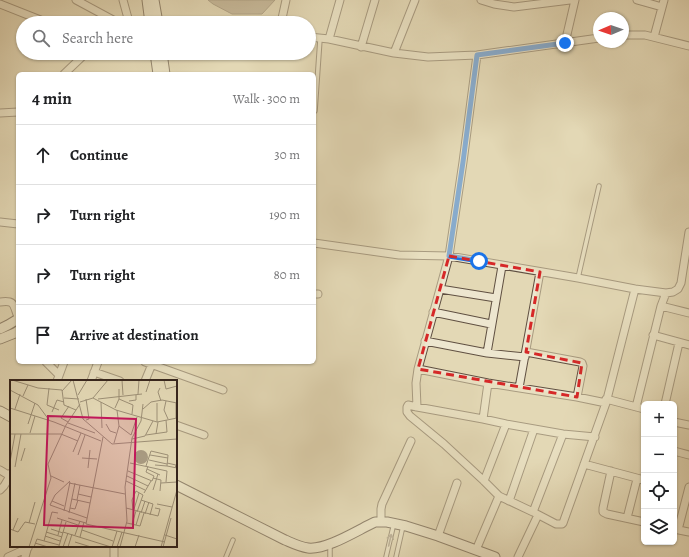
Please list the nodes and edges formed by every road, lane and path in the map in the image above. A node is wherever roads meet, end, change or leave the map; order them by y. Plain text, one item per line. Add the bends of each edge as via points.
1 (76, 0) edge
2 (123, 0) edge
3 (147, 0) edge
4 (154, 0) edge
5 (286, 0) edge
6 (340, 0) edge
7 (375, 0) edge
8 (415, 0) edge
9 (481, 0) edge
10 (570, 0) edge
11 (576, 0) edge
12 (637, 0) edge
13 (663, 3) edge
14 (0, 4) edge
15 (30, 16) edge
16 (100, 16) edge
17 (127, 16) edge
18 (152, 16) edge
19 (154, 16) edge
20 (283, 16) edge
21 (629, 35) edge
22 (654, 37) junction
23 (316, 38) edge
24 (320, 39) junction
25 (593, 39) edge
26 (329, 40) junction
27 (565, 43) junction
28 (689, 46) edge
29 (361, 47) junction
30 (394, 53) junction
31 (477, 55) junction
32 (79, 60) edge
33 (156, 60) edge
34 (163, 60) edge
35 (66, 72) edge
36 (158, 72) edge
37 (165, 72) edge
38 (316, 97) edge
39 (16, 112) edge
40 (0, 113) edge
41 (598, 186) dead end
42 (0, 222) edge
43 (16, 224) edge
44 (689, 232) edge
45 (316, 244) edge
46 (449, 256) junction
47 (502, 266) junction
48 (540, 272) junction
49 (578, 278) junction
50 (440, 289) junction
51 (635, 289) junction
52 (666, 293) junction
53 (496, 298) junction
54 (0, 302) edge
55 (660, 306) junction
56 (16, 312) edge
57 (434, 312) junction
58 (689, 313) edge
59 (16, 319) edge
60 (491, 324) junction
61 (4, 327) edge
62 (16, 333) edge
63 (16, 333) edge
64 (653, 335) junction
65 (0, 339) edge
66 (426, 341) junction
67 (679, 343) junction
68 (689, 345) edge
69 (487, 353) junction
70 (525, 354) junction
71 (48, 364) edge
72 (63, 364) edge
73 (97, 364) edge
74 (148, 364) edge
75 (151, 364) edge
76 (418, 369) junction
77 (94, 372) junction
78 (58, 378) edge
79 (91, 380) edge
80 (117, 380) edge
81 (145, 380) edge
82 (488, 383) junction
83 (519, 388) junction
84 (223, 390) dead end
85 (577, 397) junction
86 (606, 401) junction
87 (666, 401) edge
88 (417, 407) junction
89 (636, 407) junction
90 (641, 408) edge
91 (0, 411) edge
92 (10, 416) edge
93 (483, 419) junction
94 (677, 423) edge
95 (506, 424) junction
96 (177, 425) edge
97 (689, 425) edge
98 (534, 429) junction
99 (563, 434) junction
100 (204, 435) dead end
101 (595, 437) junction
102 (411, 441) dead end
103 (677, 452) edge
104 (689, 455) edge
105 (584, 464) junction
106 (0, 470) edge
107 (611, 471) junction
108 (10, 474) edge
109 (641, 480) edge
110 (484, 481) junction
111 (457, 483) dead end
112 (641, 483) edge
113 (177, 486) edge
114 (689, 487) edge
115 (0, 490) edge
116 (499, 496) junction
117 (509, 501) junction
118 (535, 513) junction
119 (627, 518) junction
120 (641, 521) edge
121 (381, 522) junction
122 (394, 522) junction
123 (404, 525) junction
124 (677, 526) edge
125 (677, 529) edge
126 (689, 532) edge
127 (438, 536) junction
128 (233, 540) dead end
129 (330, 544) junction
130 (28, 547) edge
131 (476, 550) junction
132 (8, 557) edge
133 (25, 557) edge
134 (226, 557) edge
135 (330, 557) edge
136 (386, 557) edge
137 (396, 557) edge
138 (495, 557) edge
139 (518, 557) edge

1 - 16 street
2 - 17 street
3 - 18 street
4 - 19 street
5 - 20 street
6 - 26 street
7 - 29 street
8 - 30 street
9 - 10 street via 514,8
11 - 27 street
12 - 13 street
13 - 22 street
14 - 15 street
21 - 22 street
22 - 28 street
23 - 24 street
24 - 26 street
24 - 38 lane
25 - 27 street
26 - 29 street
27 - 31 street
29 - 30 street
30 - 31 street via 428,57
31 - 46 street
32 - 35 street
33 - 36 street
34 - 37 street
39 - 40 street
41 - 49 lane
42 - 43 street
44 - 52 street via 681,283 674,292
45 - 46 street via 399,255
46 - 47 street
46 - 50 street
47 - 48 street
47 - 53 street
48 - 49 street
48 - 70 street
49 - 51 street
50 - 53 street
50 - 57 street
51 - 52 street
51 - 86 street
52 - 55 street
53 - 60 street
54 - 56 street via 11,302
55 - 58 street
55 - 64 street
57 - 60 street
57 - 66 street
59 - 61 street
60 - 69 street
61 - 62 street
63 - 65 street
64 - 67 street
64 - 89 street
66 - 69 street
66 - 76 street
67 - 68 street
67 - 87 street
69 - 70 street
70 - 83 street
70 - 85 street via 582,363
71 - 78 street
72 - 78 street
73 - 77 street
74 - 81 street
75 - 84 street
76 - 82 street
76 - 88 street
77 - 79 street
77 - 80 street
82 - 83 street
82 - 93 street
83 - 85 street
85 - 86 street
86 - 89 street
86 - 101 street
88 - 93 street
88 - 110 street via 408,405 407,412 410,416
89 - 90 street
91 - 92 street
93 - 95 street
94 - 97 street
95 - 98 street
95 - 110 street
96 - 100 street
98 - 99 street
98 - 117 street
99 - 101 street
99 - 118 street
101 - 105 street
102 - 121 street via 382,504
103 - 104 street
105 - 107 street
105 - 118 street via 563,523 556,524
106 - 108 street
107 - 109 street
107 - 119 street via 603,511
108 - 115 street
110 - 116 street
111 - 127 street
112 - 119 street
113 - 129 street via 303,547 316,548
114 - 124 street
116 - 117 street
116 - 131 street
117 - 118 street
118 - 139 street
119 - 120 street
121 - 122 street
121 - 129 street
122 - 123 street
136 -> 122 lane
123 - 127 street
123 - 137 lane
125 - 126 street
127 - 131 street
128 - 134 lane
129 - 135 lane
130 - 132 street
130 - 133 street
131 - 138 street

